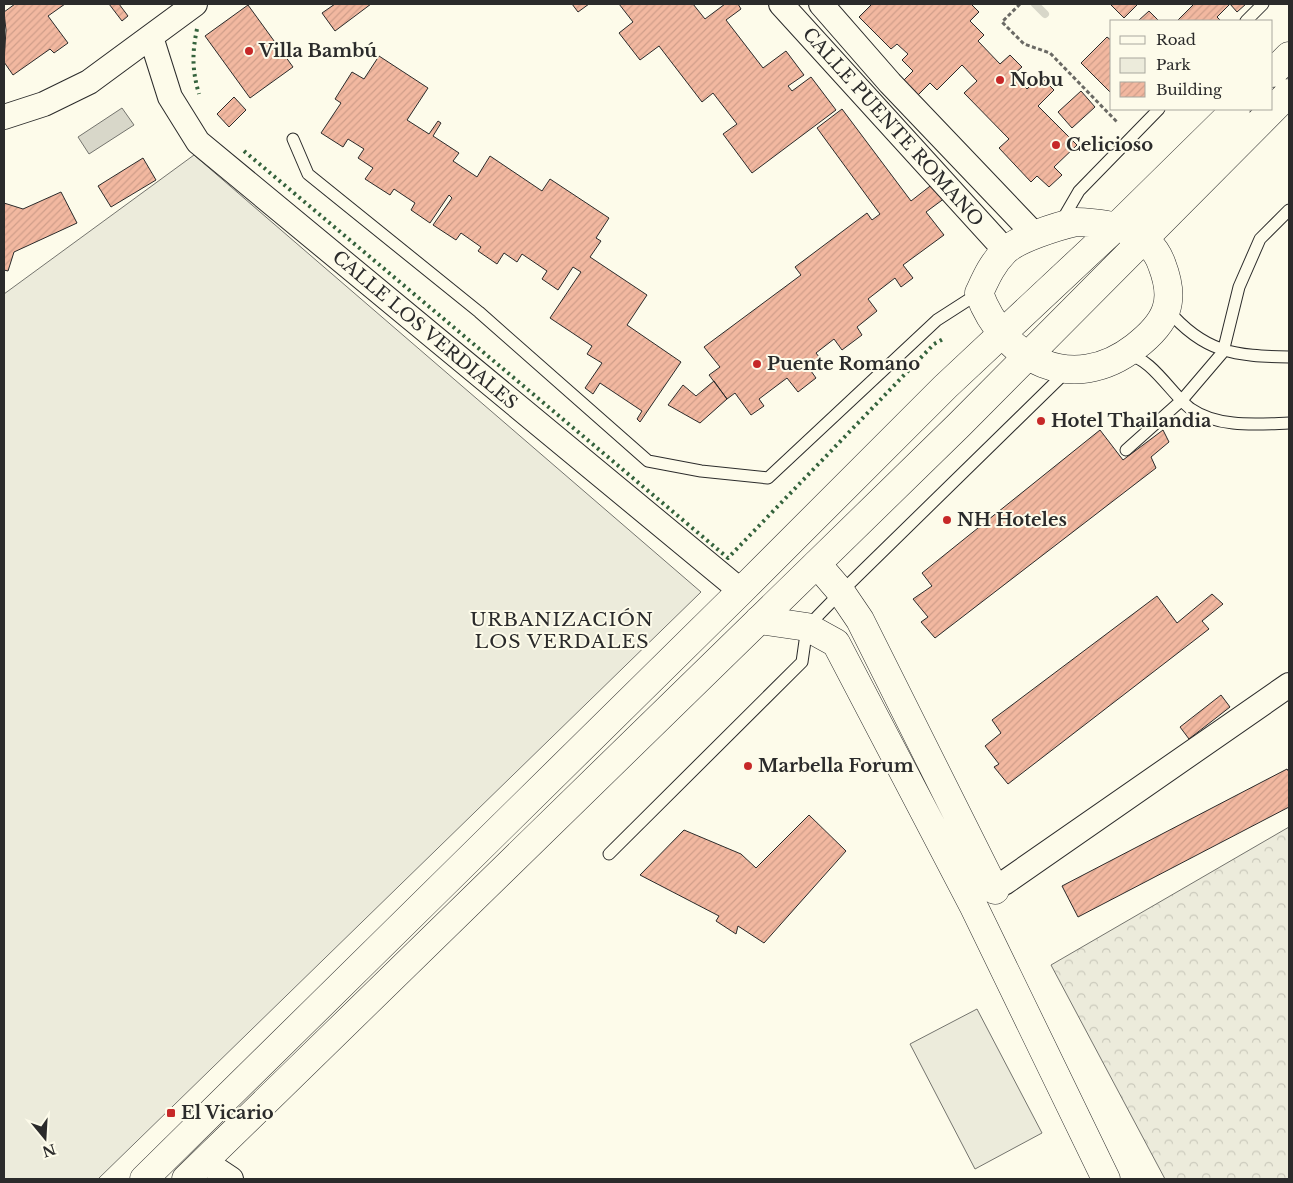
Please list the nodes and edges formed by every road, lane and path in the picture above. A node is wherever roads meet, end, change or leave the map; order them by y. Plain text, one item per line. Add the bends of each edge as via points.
1 (195, 4) edge
2 (781, 4) edge
3 (821, 4) edge
4 (1020, 4) edge
5 (1263, 4) edge
6 (1247, 20) edge
7 (151, 37) junction
8 (1289, 56) edge
9 (1273, 72) edge
10 (890, 83) junction
11 (1289, 93) edge
12 (870, 102) junction
13 (1273, 109) edge
14 (1158, 110) edge
15 (1235, 110) edge
16 (1272, 110) edge
17 (4, 117) edge
18 (1131, 136) junction
19 (293, 139) dead end
20 (1289, 210) edge
21 (1117, 226) junction
22 (1047, 230) junction
23 (1142, 240) junction
24 (1005, 250) junction
25 (979, 292) junction
26 (1167, 309) junction
27 (1002, 335) junction
28 (1223, 352) junction
29 (1026, 356) junction
30 (1124, 356) junction
31 (1289, 357) edge
32 (1069, 369) junction
33 (1182, 400) junction
34 (1289, 423) edge
35 (1126, 450) dead end
36 (817, 564) junction
37 (742, 591) junction
38 (841, 592) junction
39 (759, 620) junction
40 (808, 627) junction
41 (1289, 685) edge
42 (609, 854) dead end
43 (991, 893) junction
44 (195, 1170) edge
45 (144, 1179) edge
46 (231, 1179) edge
47 (1106, 1179) edge

1 - 7 street
2 - 12 street, CALLE PUENTE ROMANO
3 - 10 street, CALLE PUENTE ROMANO
4 - 18 path via 1002,22 1024,44 1050,52
5 - 6 lane
7 - 17 street via 89,82 44,104
7 - 37 street, CALLE LOS VERDIALES via 170,97 198,142
8 - 9 main road
10 - 12 street
10 - 22 street, CALLE PUENTE ROMANO
11 - 13 main road
12 - 24 street, CALLE PUENTE ROMANO
14 - 18 lane
15 - 21 main road
16 - 23 main road
18 - 22 lane
19 - 25 lane via 308,174 479,312 648,461 768,478 937,320
20 - 28 lane via 1260,239 1239,287
21 - 22 main road via 1076,222
21 - 23 main road
21 - 27 main road
22 - 24 main road
23 - 26 main road via 1161,262 1168,282
23 - 29 main road
24 - 25 main road via 988,272
25 - 27 main road via 986,312
26 - 28 lane via 1189,332
26 - 30 main road via 1156,329
27 - 29 main road
27 - 37 main road via 945,386
28 - 31 lane via 1254,357
28 - 33 lane
29 - 32 main road via 1053,367
29 - 36 main road
30 - 32 main road via 1087,368
30 - 33 lane via 1146,362
32 - 38 lane
33 - 34 lane via 1192,410 1218,420
33 - 35 lane
36 - 38 main road
36 - 39 main road
37 - 45 main road
38 - 40 lane
38 - 43 main road via 860,620
39 - 40 main road
39 - 44 main road
40 - 42 lane via 802,662
40 - 43 main road via 836,643
41 - 43 street
43 - 47 main road
44 - 46 street

